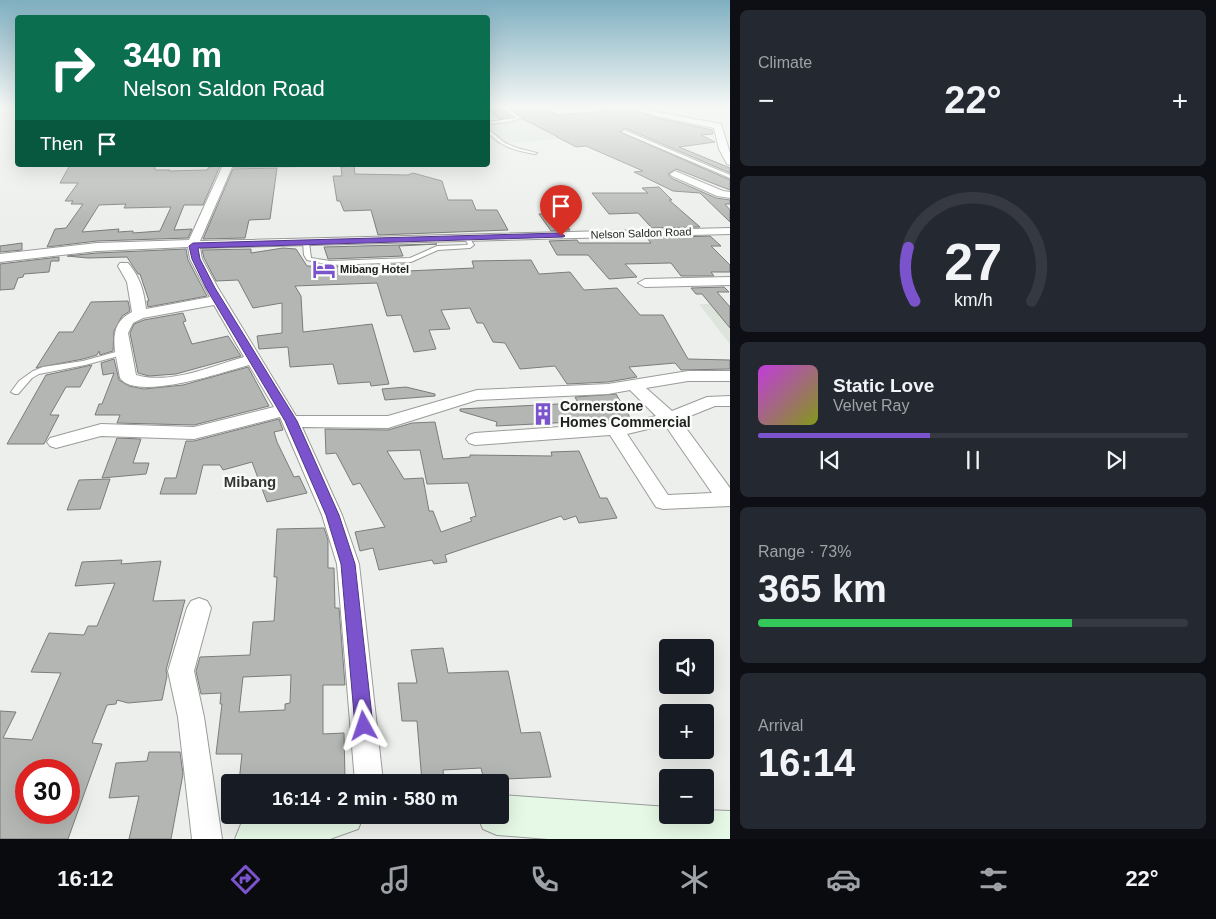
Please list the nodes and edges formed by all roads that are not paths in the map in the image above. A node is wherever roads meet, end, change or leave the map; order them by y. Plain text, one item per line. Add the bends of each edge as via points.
1 (504, 145) edge
2 (657, 145) edge
3 (721, 145) edge
4 (535, 153) dead end
5 (730, 162) edge
6 (227, 167) edge
7 (675, 174) dead end
8 (730, 177) edge
9 (730, 195) edge
10 (730, 231) edge
11 (467, 238) junction
12 (306, 242) junction
13 (193, 244) junction
14 (0, 258) edge
15 (124, 266) dead end
16 (730, 281) edge
17 (645, 283) dead end
18 (218, 300) junction
19 (140, 314) junction
20 (123, 352) junction
21 (253, 359) junction
22 (730, 376) edge
23 (634, 385) junction
24 (15, 392) dead end
25 (730, 401) edge
26 (288, 416) junction
27 (668, 418) junction
28 (616, 430) junction
29 (475, 438) dead end
30 (56, 442) dead end
31 (728, 499) edge
32 (199, 608) dead end
33 (368, 774) edge
34 (509, 816) edge
35 (311, 824) edge
36 (730, 832) edge
37 (207, 839) edge
38 (256, 839) edge

1 - 4 lane
2 - 8 lane
3 - 5 street
6 - 13 street
7 - 9 street
10 - 11 street, Nelson Saldon Road
11 - 12 street, Nelson Saldon Road
11 - 12 lane via 471,245 468,247 437,248 411,260 330,263 309,258
12 - 13 street, Nelson Saldon Road
13 - 14 street, Nelson Saldon Road via 97,246
13 - 18 street via 196,259
15 - 19 street via 131,274
16 - 17 street
18 - 19 street
18 - 21 street
19 - 20 street via 127,320 121,333
20 - 21 street via 128,378 151,382 168,382
20 - 24 lane via 70,366 44,368 23,381
21 - 26 street
22 - 23 street via 688,376
23 - 26 street via 477,395 388,422
23 - 27 street
25 - 27 street via 713,401
26 - 30 street via 194,433 101,430
26 - 33 street via 332,515 348,564
27 - 28 street
27 - 31 street
28 - 29 street
28 - 31 street via 663,502
32 - 37 street via 181,672 192,718
34 - 36 street
35 - 38 street

